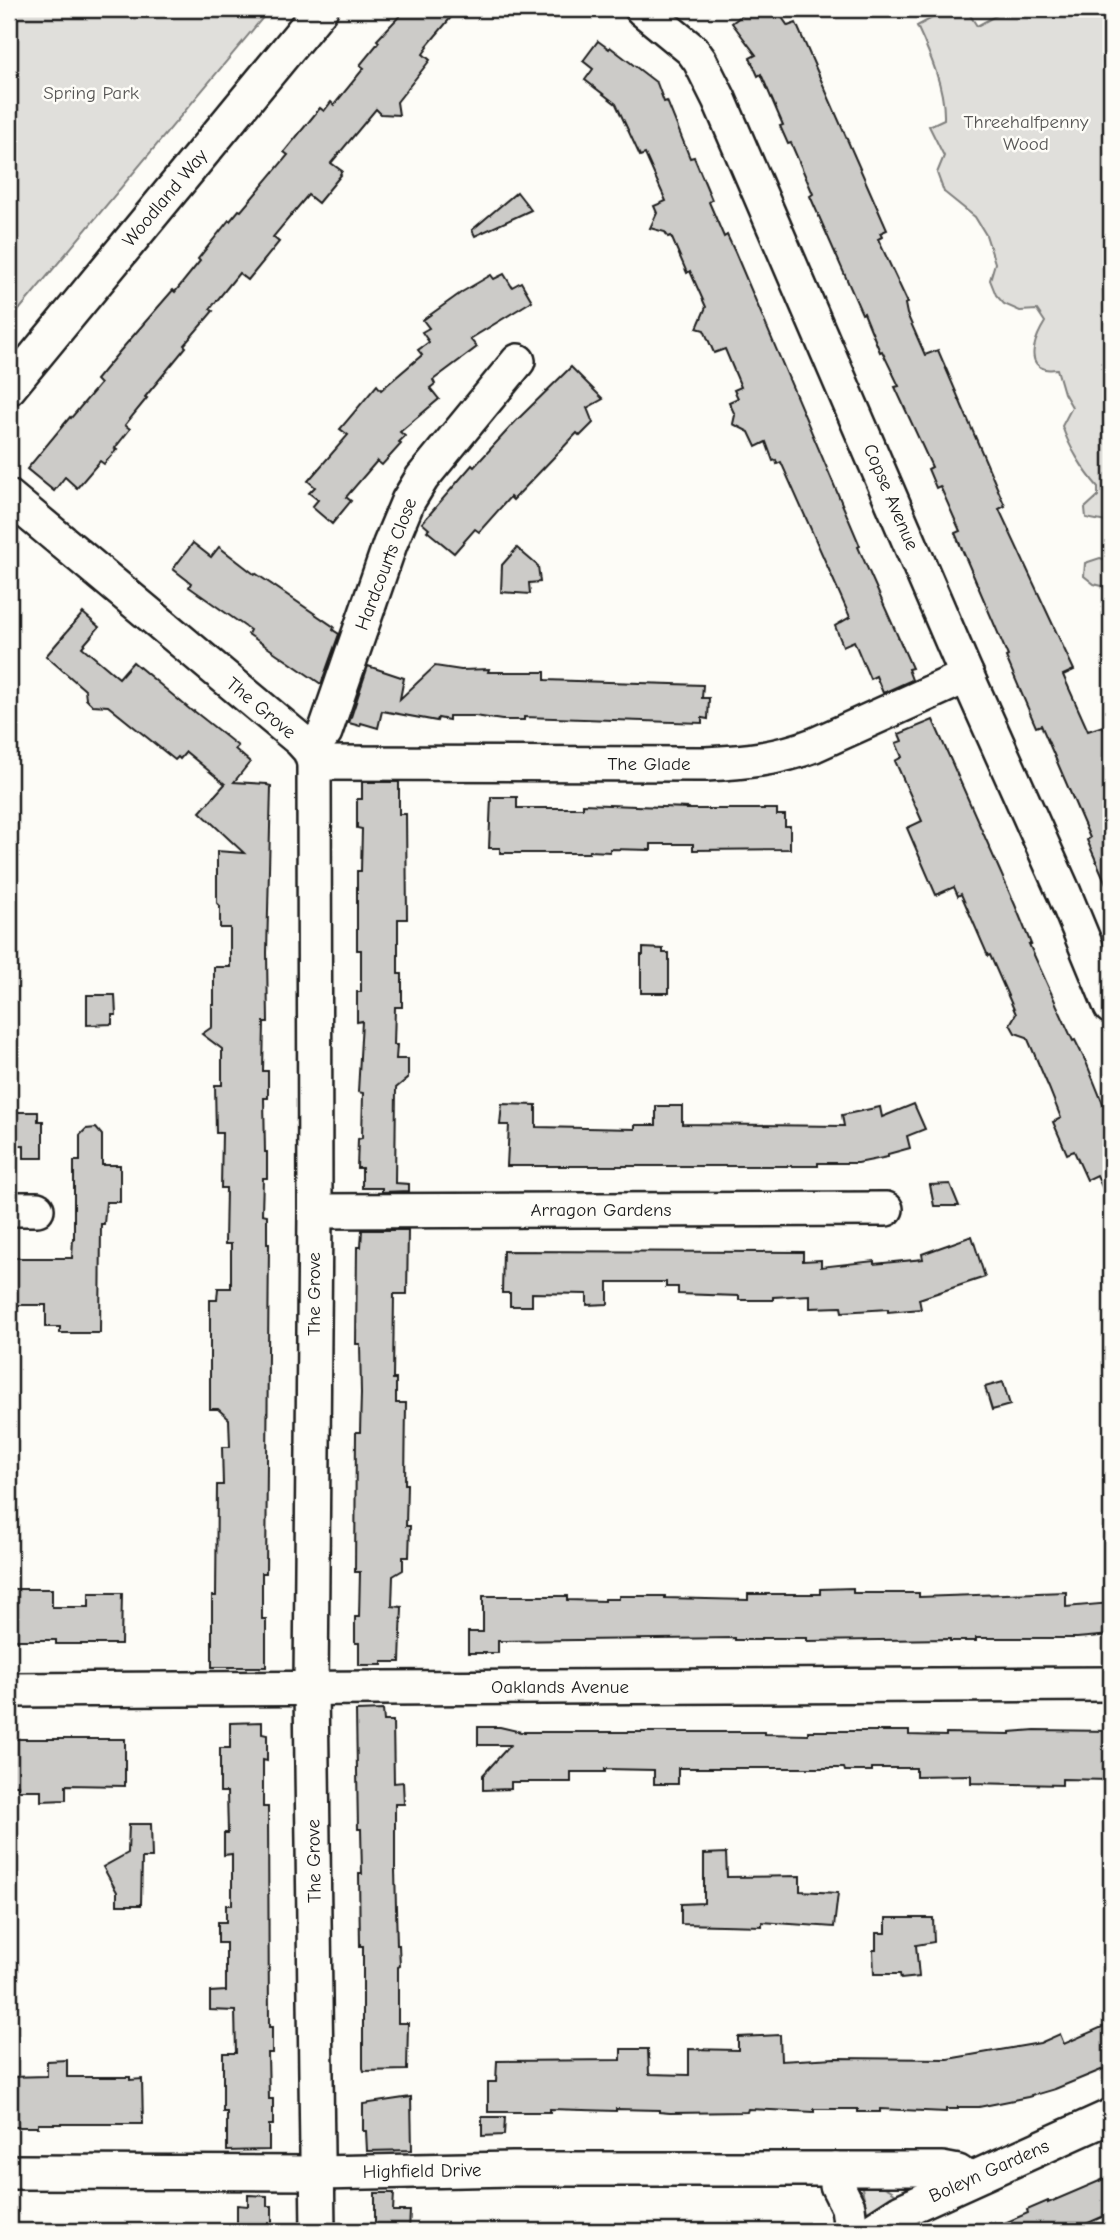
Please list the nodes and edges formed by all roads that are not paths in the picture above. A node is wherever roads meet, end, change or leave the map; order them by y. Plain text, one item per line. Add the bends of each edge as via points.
1 (321, 9) edge
2 (642, 9) edge
3 (518, 361) dead end
4 (9, 388) edge
5 (9, 497) edge
6 (967, 676) junction
7 (312, 757) junction
8 (1111, 1007) edge
9 (886, 1209) dead end
10 (315, 1211) junction
11 (1111, 1684) edge
12 (311, 1688) junction
13 (9, 1690) edge
14 (1111, 2116) edge
15 (836, 2169) junction
16 (9, 2172) edge
17 (319, 2173) junction
18 (968, 2180) junction
19 (318, 2231) edge
20 (851, 2231) edge
21 (870, 2231) edge

1 - 4 street, Woodland Way
2 - 6 street, Copse Avenue via 684,41 700,61
3 - 7 street, Hardcourts Close via 408,501
5 - 7 street, The Grove via 281,723
6 - 7 street, The Glade via 814,745 750,761
6 - 8 street, Copse Avenue
7 - 10 street, The Grove
9 - 10 street, Arragon Gardens
10 - 12 street, The Grove
11 - 12 street, Oaklands Avenue
12 - 13 street, Oaklands Avenue
12 - 17 street, The Grove
14 - 18 street, Boleyn Gardens
15 - 17 street, Highfield Drive
15 - 18 street, Highfield Drive via 951,2169
15 - 20 street
16 - 17 street, Highfield Drive
17 - 19 street, The Grove
18 - 21 street, Boleyn Gardens

